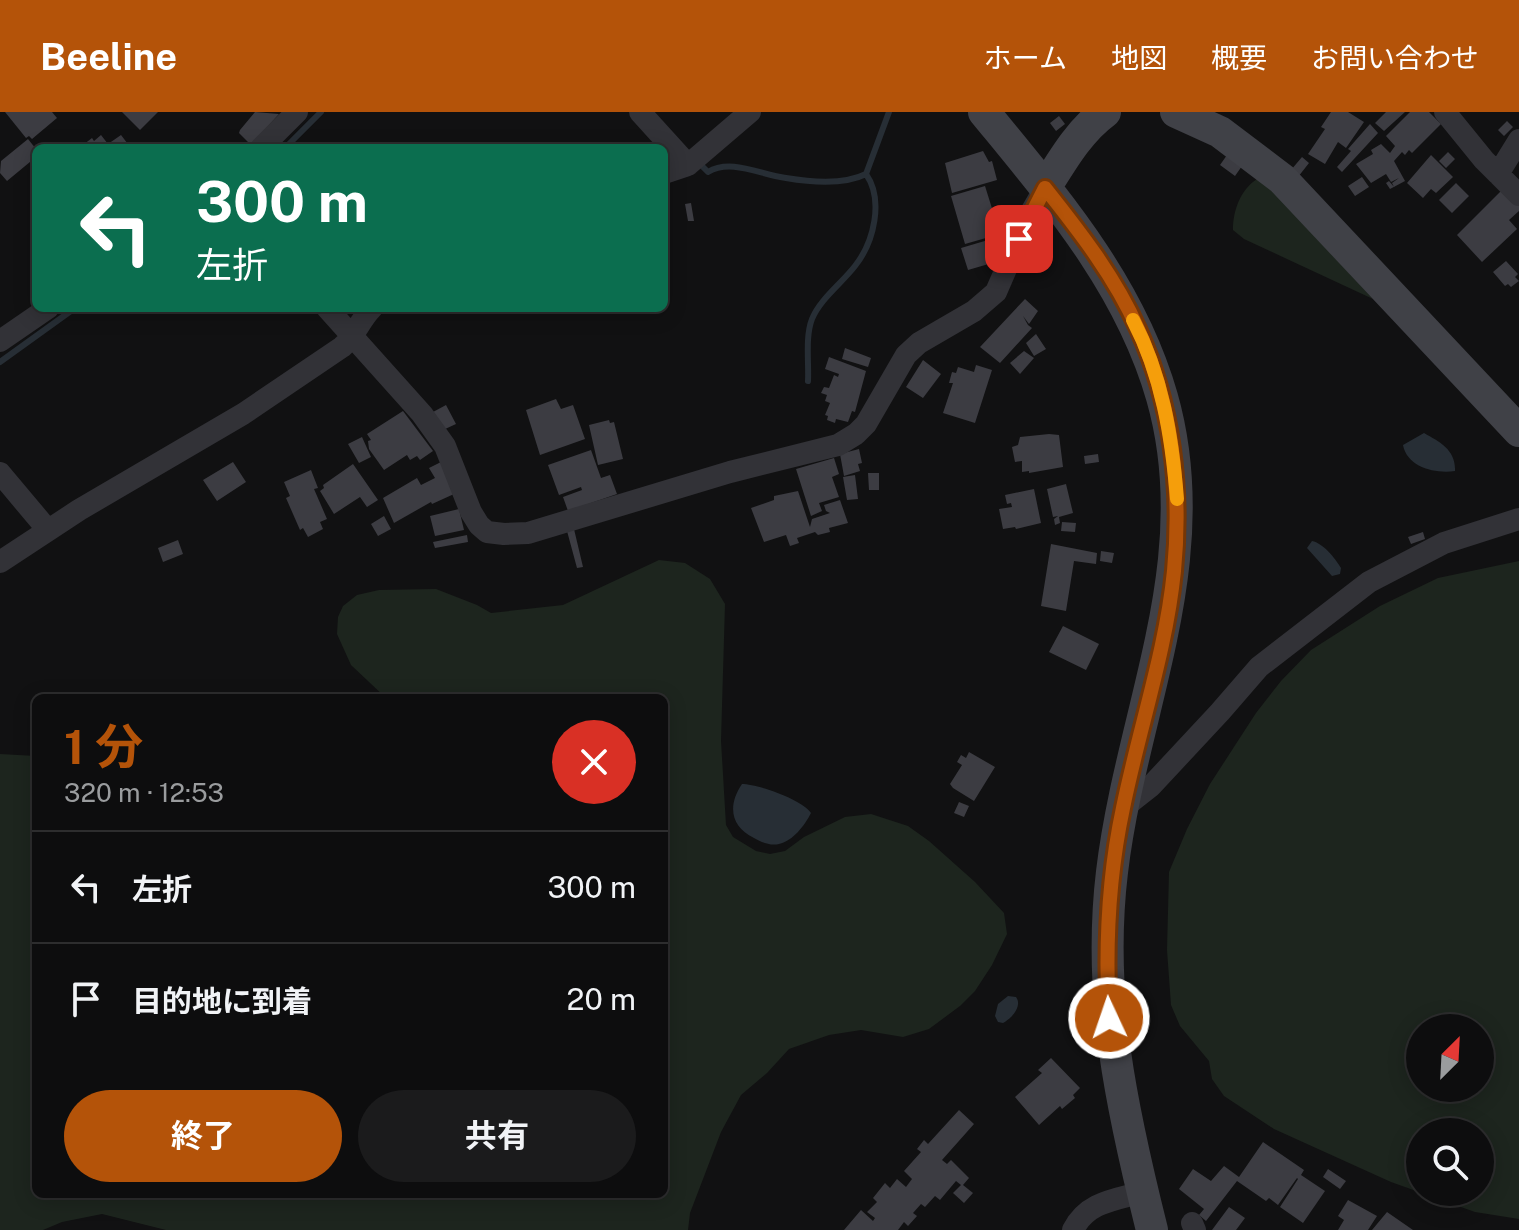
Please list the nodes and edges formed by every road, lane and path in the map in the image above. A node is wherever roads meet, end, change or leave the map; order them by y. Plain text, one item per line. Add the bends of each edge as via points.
1 (297, 112) edge
2 (640, 112) edge
3 (750, 112) edge
4 (984, 112) edge
5 (1105, 112) edge
6 (1176, 112) edge
7 (1445, 112) edge
8 (1519, 140) edge
9 (265, 144) edge
10 (688, 165) junction
11 (668, 172) edge
12 (1498, 174) junction
13 (1045, 188) junction
14 (1519, 195) edge
15 (42, 312) edge
16 (330, 312) edge
17 (368, 312) edge
18 (352, 338) junction
19 (0, 341) edge
20 (1519, 431) edge
21 (0, 473) edge
22 (1519, 519) edge
23 (47, 529) junction
24 (0, 562) edge
25 (1123, 808) junction
26 (1143, 1192) junction
27 (1073, 1230) edge
28 (1152, 1230) edge

1 - 9 street
2 - 10 street
3 - 10 street
4 - 13 main road
5 - 13 main road via 1072,147
6 - 20 main road via 1220,132 1282,179
7 - 12 street
8 - 12 street
10 - 11 street
12 - 14 street
13 - 18 street via 996,292 906,355 856,434 838,445 528,533 487,532 479,525 445,446
13 - 25 main road via 1105,269 1138,329 1162,396 1173,456 1174,573
15 - 19 street
16 - 18 street
17 - 18 street
18 - 23 street via 243,414
21 - 23 street
22 - 25 street via 1444,543 1369,582 1259,667 1151,786
23 - 24 street
25 - 26 main road via 1107,926 1108,989 1117,1080
26 - 27 street via 1094,1206
26 - 28 main road

